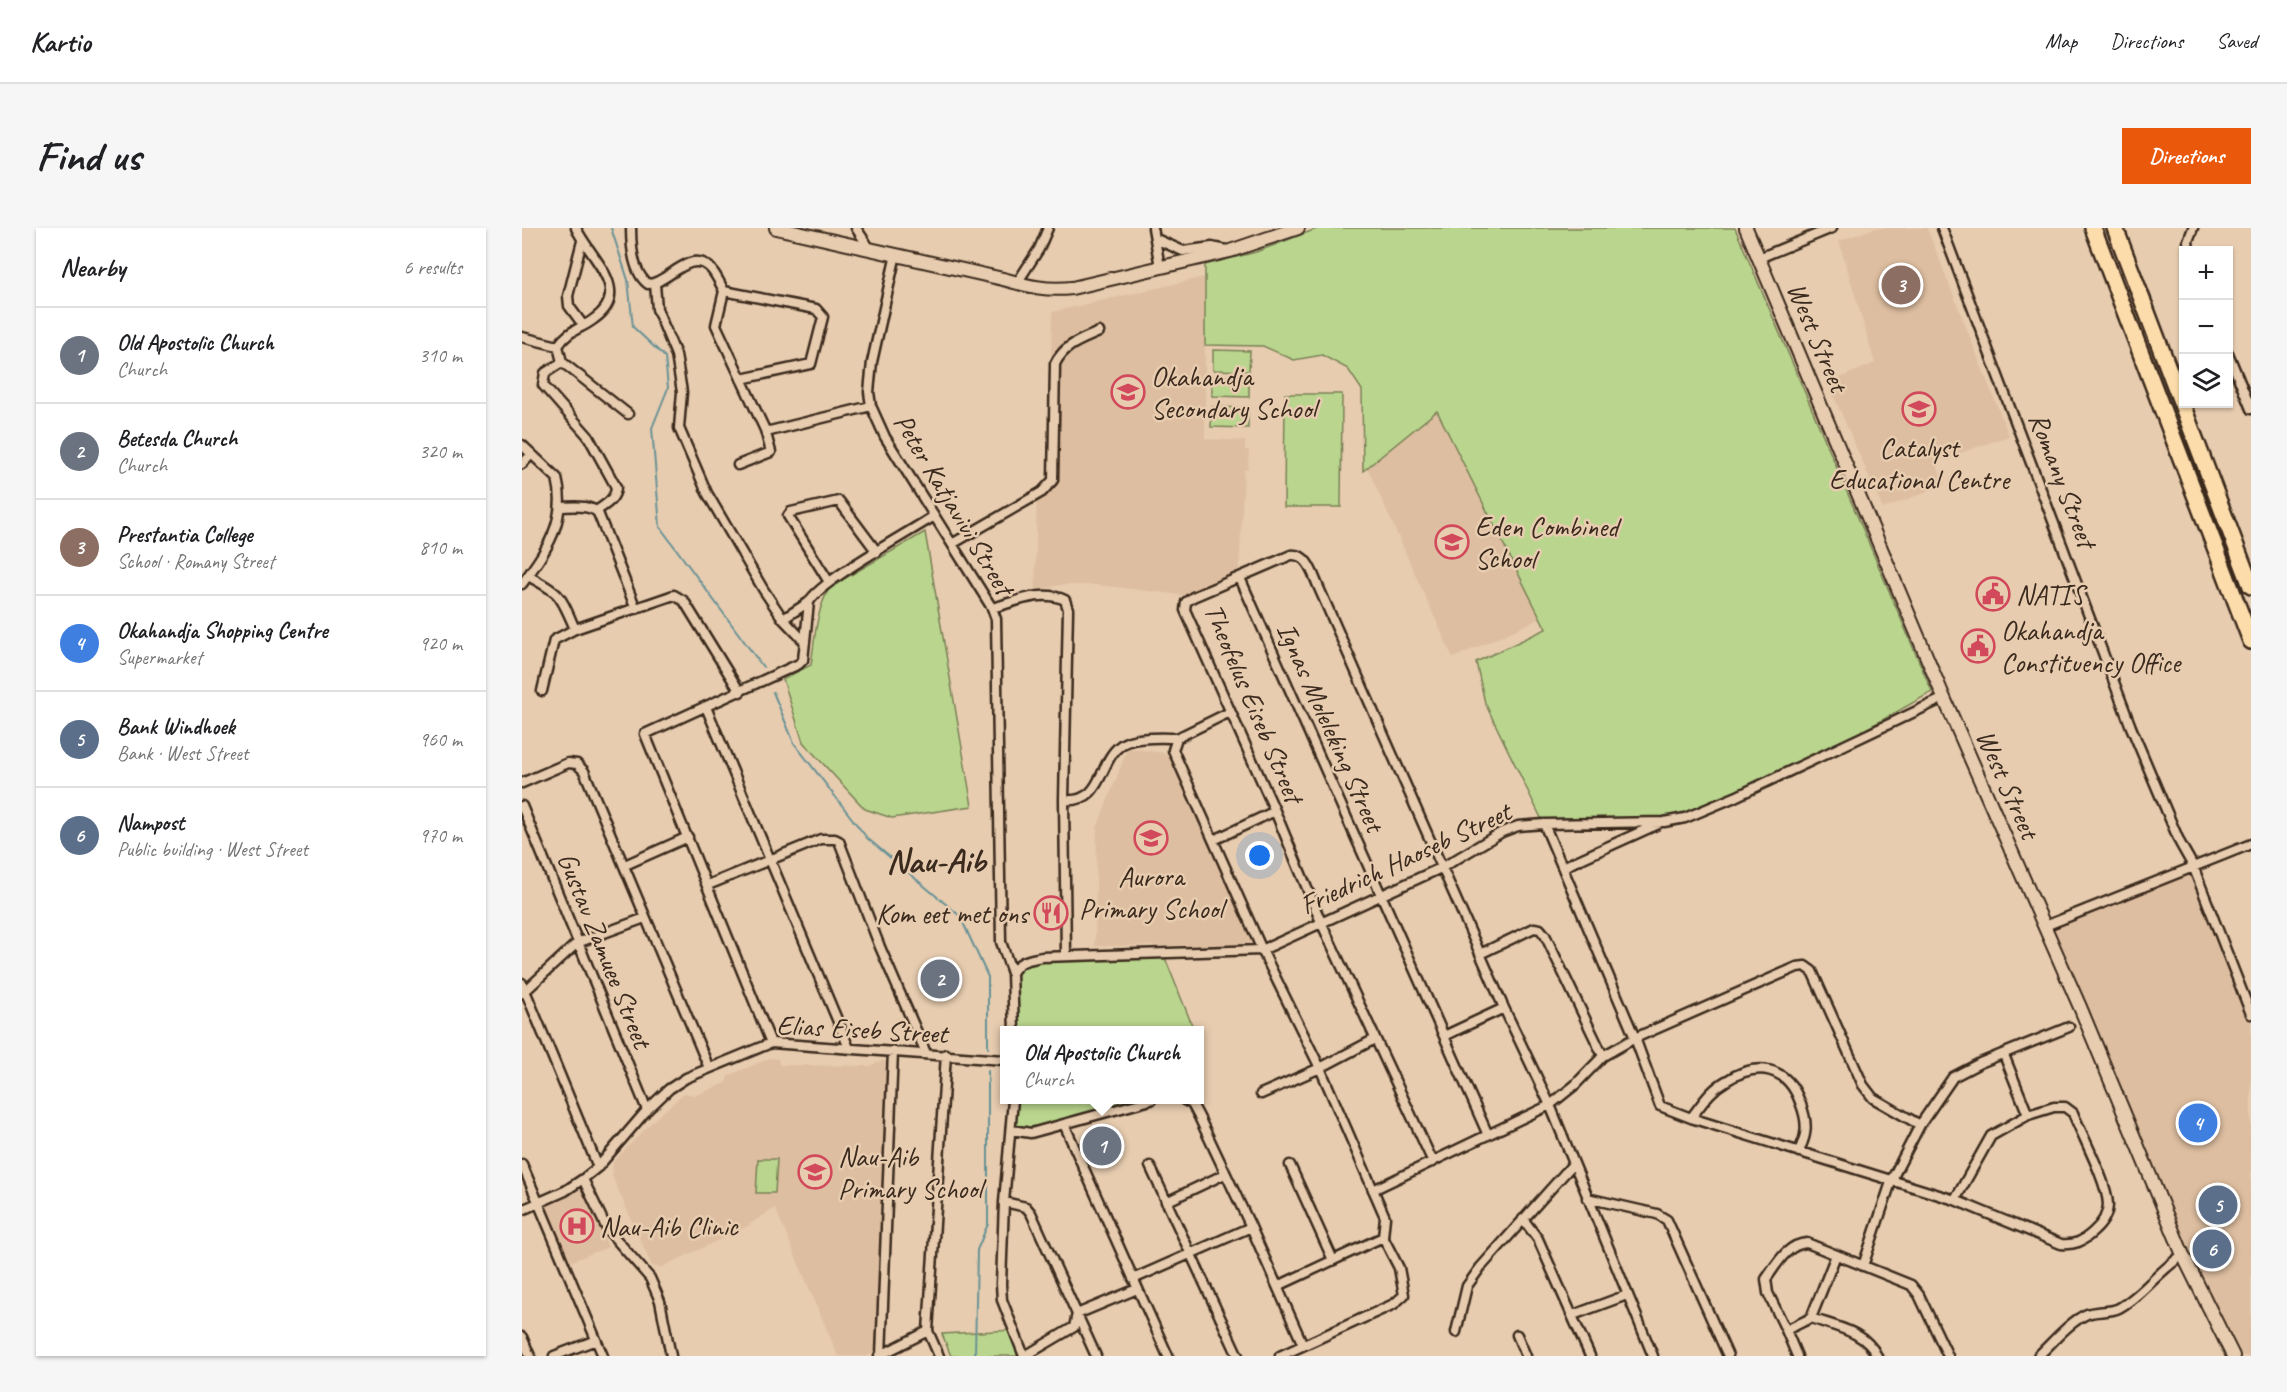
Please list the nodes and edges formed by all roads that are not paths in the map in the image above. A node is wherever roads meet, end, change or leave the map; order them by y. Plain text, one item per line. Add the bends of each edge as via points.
1 (576, 228) edge
2 (631, 228) edge
3 (776, 228) edge
4 (856, 228) edge
5 (1047, 228) edge
6 (1153, 228) edge
7 (1298, 228) edge
8 (1746, 228) edge
9 (1832, 228) edge
10 (1942, 228) edge
11 (2093, 228) edge
12 (2115, 228) edge
13 (2193, 228) edge
14 (1156, 239) junction
15 (582, 241) junction
16 (2189, 246) edge
17 (870, 249) junction
18 (1230, 251) junction
19 (896, 254) junction
20 (1759, 258) junction
21 (1160, 267) junction
22 (1017, 283) junction
23 (655, 284) junction
24 (724, 291) junction
25 (583, 325) junction
26 (1100, 332) dead end
27 (522, 338) edge
28 (558, 346) junction
29 (2229, 354) edge
30 (562, 362) junction
31 (741, 379) junction
32 (2249, 397) edge
33 (871, 406) junction
34 (2251, 408) edge
35 (628, 414) dead end
36 (765, 430) junction
37 (522, 444) edge
38 (532, 454) junction
39 (522, 464) edge
40 (738, 465) dead end
41 (560, 507) junction
42 (596, 511) junction
43 (934, 516) junction
44 (952, 544) junction
45 (877, 552) junction
46 (528, 576) junction
47 (1240, 578) junction
48 (829, 582) junction
49 (522, 584) edge
50 (2251, 586) edge
51 (809, 602) junction
52 (992, 608) junction
53 (636, 609) junction
54 (783, 619) junction
55 (575, 629) junction
56 (2251, 641) edge
57 (805, 642) junction
58 (542, 691) dead end
59 (740, 692) junction
60 (1944, 698) junction
61 (706, 708) junction
62 (1230, 712) junction
63 (1177, 738) junction
64 (522, 783) edge
65 (1064, 800) junction
66 (522, 806) edge
67 (1275, 811) junction
68 (1664, 822) junction
69 (1544, 824) junction
70 (688, 837) junction
71 (1214, 840) junction
72 (2251, 844) edge
73 (771, 859) junction
74 (625, 865) junction
75 (2193, 866) junction
76 (1443, 867) junction
77 (1563, 867) junction
78 (708, 885) junction
79 (1380, 895) junction
80 (645, 918) junction
81 (1321, 922) junction
82 (2045, 926) junction
83 (577, 943) junction
84 (1262, 950) junction
85 (1482, 953) junction
86 (1066, 956) junction
87 (1012, 973) junction
88 (523, 990) edge
89 (1504, 1008) junction
90 (2251, 1014) edge
91 (1014, 1026) edge
92 (2068, 1027) dead end
93 (1443, 1036) junction
94 (1635, 1038) junction
95 (1375, 1040) junction
96 (771, 1043) junction
97 (849, 1048) junction
98 (893, 1051) junction
99 (926, 1053) junction
100 (946, 1054) junction
101 (2004, 1055) junction
102 (1603, 1056) junction
103 (1000, 1059) edge
104 (709, 1068) junction
105 (1320, 1068) junction
106 (1261, 1094) dead end
107 (1013, 1104) edge
108 (1136, 1104) edge
109 (1192, 1104) edge
110 (1550, 1105) junction
111 (647, 1110) junction
112 (2028, 1115) junction
113 (1691, 1118) junction
114 (1064, 1124) junction
115 (1920, 1125) junction
116 (1011, 1130) junction
117 (1488, 1135) junction
118 (1799, 1152) junction
119 (1433, 1162) junction
120 (522, 1164) edge
121 (1573, 1164) junction
122 (1290, 1165) dead end
123 (598, 1167) junction
124 (1150, 1167) dead end
125 (1225, 1174) junction
126 (583, 1179) junction
127 (1892, 1179) junction
128 (1372, 1190) junction
129 (1587, 1198) junction
130 (1955, 1200) junction
131 (1004, 1202) junction
132 (1167, 1202) junction
133 (538, 1203) junction
134 (522, 1210) edge
135 (1523, 1219) junction
136 (1251, 1227) junction
137 (1383, 1238) junction
138 (1191, 1254) junction
139 (1836, 1255) junction
140 (2183, 1255) junction
141 (1333, 1260) junction
142 (1863, 1266) junction
143 (1133, 1280) junction
144 (1278, 1286) junction
145 (1137, 1289) junction
146 (1627, 1295) junction
147 (1077, 1314) junction
148 (1572, 1315) junction
149 (1811, 1318) junction
150 (1786, 1330) junction
151 (928, 1331) junction
152 (1456, 1332) dead end
153 (1517, 1335) dead end
154 (522, 1337) edge
155 (596, 1340) junction
156 (1303, 1345) junction
157 (531, 1356) edge
158 (554, 1356) edge
159 (603, 1356) edge
160 (671, 1356) edge
161 (880, 1356) edge
162 (939, 1356) edge
163 (1024, 1356) edge
164 (1096, 1356) edge
165 (1168, 1356) edge
166 (1238, 1356) edge
167 (1280, 1356) edge
168 (1526, 1356) edge
169 (1590, 1356) edge
170 (1653, 1356) edge
171 (1728, 1356) edge
172 (1797, 1356) edge
173 (1877, 1356) edge
174 (1948, 1356) edge
175 (2038, 1356) edge
176 (2233, 1356) edge

1 - 15 street
2 - 23 street via 638,274 648,284
3 - 17 street
4 - 17 street
5 - 22 street via 1039,249
6 - 14 street
7 - 18 street
8 - 20 street, West Street
9 - 20 street
10 - 75 street, Romany Street via 2131,727
11 - 56 highway
12 - 50 highway
13 - 16 street
14 - 18 street via 1183,251 1212,247
14 - 21 street
15 - 25 street via 568,296 569,306
15 - 25 street via 611,290 602,314
17 - 19 street
18 - 21 street
19 - 22 street
19 - 33 street, Peter Katjavivi Street via 872,362
20 - 60 street, West Street
21 - 22 street via 1072,288 1038,289
23 - 24 street via 687,263 704,263
23 - 54 street via 657,309 676,355 682,392 679,428 706,493
24 - 31 street via 716,325
24 - 31 street via 816,309 822,316 811,364
25 - 28 street via 572,330
26 - 44 street via 1071,345 1055,364 1053,480 1042,492
27 - 28 street
28 - 30 street
29 - 32 street
30 - 35 street
30 - 42 street via 545,373 543,385 588,436 616,487 612,498
31 - 36 street
32 - 34 street
33 - 36 street
33 - 43 street, Peter Katjavivi Street via 885,437
36 - 40 street via 771,452
37 - 38 street
38 - 39 street
38 - 41 street via 556,478
41 - 42 street via 588,507
41 - 46 street via 554,536
42 - 53 street
43 - 44 street, Peter Katjavivi Street
43 - 45 street
44 - 52 street, Peter Katjavivi Street
45 - 48 street
45 - 48 street via 839,501 791,512 788,516
46 - 49 street
46 - 55 street via 560,596
47 - 62 street, Theofelus Eiseb Street via 1193,597 1186,602 1185,610
47 - 76 street, Theofelus Eiseb Street via 1291,555 1305,558
47 - 79 street, Ignas Moleleking Street
48 - 51 street
51 - 54 street
51 - 57 street
52 - 65 street via 1045,595 1065,600 1068,609
52 - 87 street, Peter Katjavivi Street via 998,633 1001,942
53 - 55 street
53 - 59 street via 678,596
54 - 57 street
55 - 58 street via 552,642
57 - 59 street via 799,664
59 - 61 street
60 - 68 street, Friedrich Haoseb Street via 1735,797 1685,818
60 - 82 street, West Street
61 - 70 street via 645,737
61 - 73 street
62 - 63 street
62 - 67 street, Theofelus Eiseb Street
63 - 65 street via 1127,741 1120,745 1095,788 1072,801
63 - 71 street via 1173,750
64 - 74 street via 568,763 577,764 584,771
65 - 86 street
66 - 83 street, Gustav Zamuee Street
67 - 71 street
67 - 81 street, Theofelus Eiseb Street
68 - 69 street, Friedrich Haoseb Street
68 - 77 street
69 - 76 street, Friedrich Haoseb Street via 1502,832
69 - 77 street
70 - 74 street
70 - 78 street
71 - 84 street
72 - 75 street
73 - 78 street
73 - 97 street
73 - 99 street via 821,839 839,841
74 - 80 street
75 - 82 street
75 - 90 street, Romany Street
76 - 79 street, Friedrich Haoseb Street
76 - 85 street
77 - 94 street
78 - 96 street
79 - 81 street, Friedrich Haoseb Street
79 - 93 street, Ignas Moleleking Street
80 - 83 street
80 - 104 street
81 - 84 street, Friedrich Haoseb Street
81 - 95 street, Theofelus Eiseb Street
82 - 140 street, West Street
83 - 88 street
83 - 111 street, Gustav Zamuee Street
84 - 86 street, Friedrich Haoseb Street
84 - 105 street
85 - 89 street
85 - 102 street via 1534,928 1540,929
86 - 87 street, Friedrich Haoseb Street via 1022,961
87 - 91 street, Peter Katjavivi Street
88 - 123 street
89 - 93 street
89 - 110 street
92 - 101 street
93 - 117 street, Ignas Moleleking Street
94 - 102 street
94 - 113 street via 1660,1106
94 - 115 street via 1805,966 1820,986 1863,1085 1873,1098
95 - 105 street
95 - 119 street, Theofelus Eiseb Street
96 - 97 street, Elias Eiseb Street
96 - 104 street, Elias Eiseb Street
97 - 98 street, Elias Eiseb Street
98 - 99 street, Elias Eiseb Street
98 - 161 street
99 - 100 street, Elias Eiseb Street
100 - 103 street, Elias Eiseb Street
100 - 151 street
101 - 112 street
101 - 115 street via 1953,1077
102 - 110 street
104 - 111 street, Elias Eiseb Street via 669,1089
105 - 106 street
105 - 128 street
107 - 116 street
108 - 114 street
109 - 125 street
110 - 117 street
110 - 121 street
111 - 123 street, Elias Eiseb Street
112 - 130 street via 1991,1136
112 - 130 street via 2054,1107 2065,1107 2073,1113 2106,1189 2108,1206 2099,1227 2075,1245 2061,1244
113 - 118 street
113 - 118 street via 1709,1093 1744,1071 1782,1074 1795,1087 1804,1112 1805,1133
114 - 116 street via 1031,1133
114 - 143 street
115 - 127 street
116 - 131 street
117 - 119 street
118 - 127 street
119 - 128 street
120 - 133 street
121 - 129 street
121 - 135 street
122 - 141 street
123 - 126 street, Elias Eiseb Street
124 - 132 street
125 - 132 street
125 - 136 street
126 - 133 street, Elias Eiseb Street
126 - 160 street via 607,1230 650,1278 660,1301
127 - 130 street
127 - 142 street
128 - 137 street via 1385,1217
129 - 146 street
129 - 171 street via 1657,1214 1667,1220
131 - 147 street via 1026,1207 1031,1213
131 - 163 street via 1002,1300
132 - 138 street
133 - 134 street, Elias Eiseb Street
133 - 155 street
135 - 148 street via 1538,1239
135 - 152 street via 1467,1286
136 - 138 street
136 - 144 street
137 - 141 street
137 - 156 street via 1399,1268 1404,1295 1394,1304
138 - 143 street
138 - 166 street
139 - 142 street
139 - 149 street
139 - 150 street via 1807,1243 1798,1244 1766,1279 1768,1293
140 - 175 street via 2135,1297 2117,1309 2089,1313
140 - 176 street, West Street
141 - 144 street
142 - 174 street via 1911,1285
143 - 145 street
144 - 156 street
145 - 147 street
145 - 165 street
146 - 148 street
146 - 170 street
147 - 163 street via 1074,1327
147 - 164 street
148 - 169 street
149 - 150 street
149 - 173 street via 1863,1337
150 - 172 street
151 - 161 street
151 - 162 street
153 - 168 street
154 - 157 street
155 - 158 street
155 - 159 street
156 - 167 street

